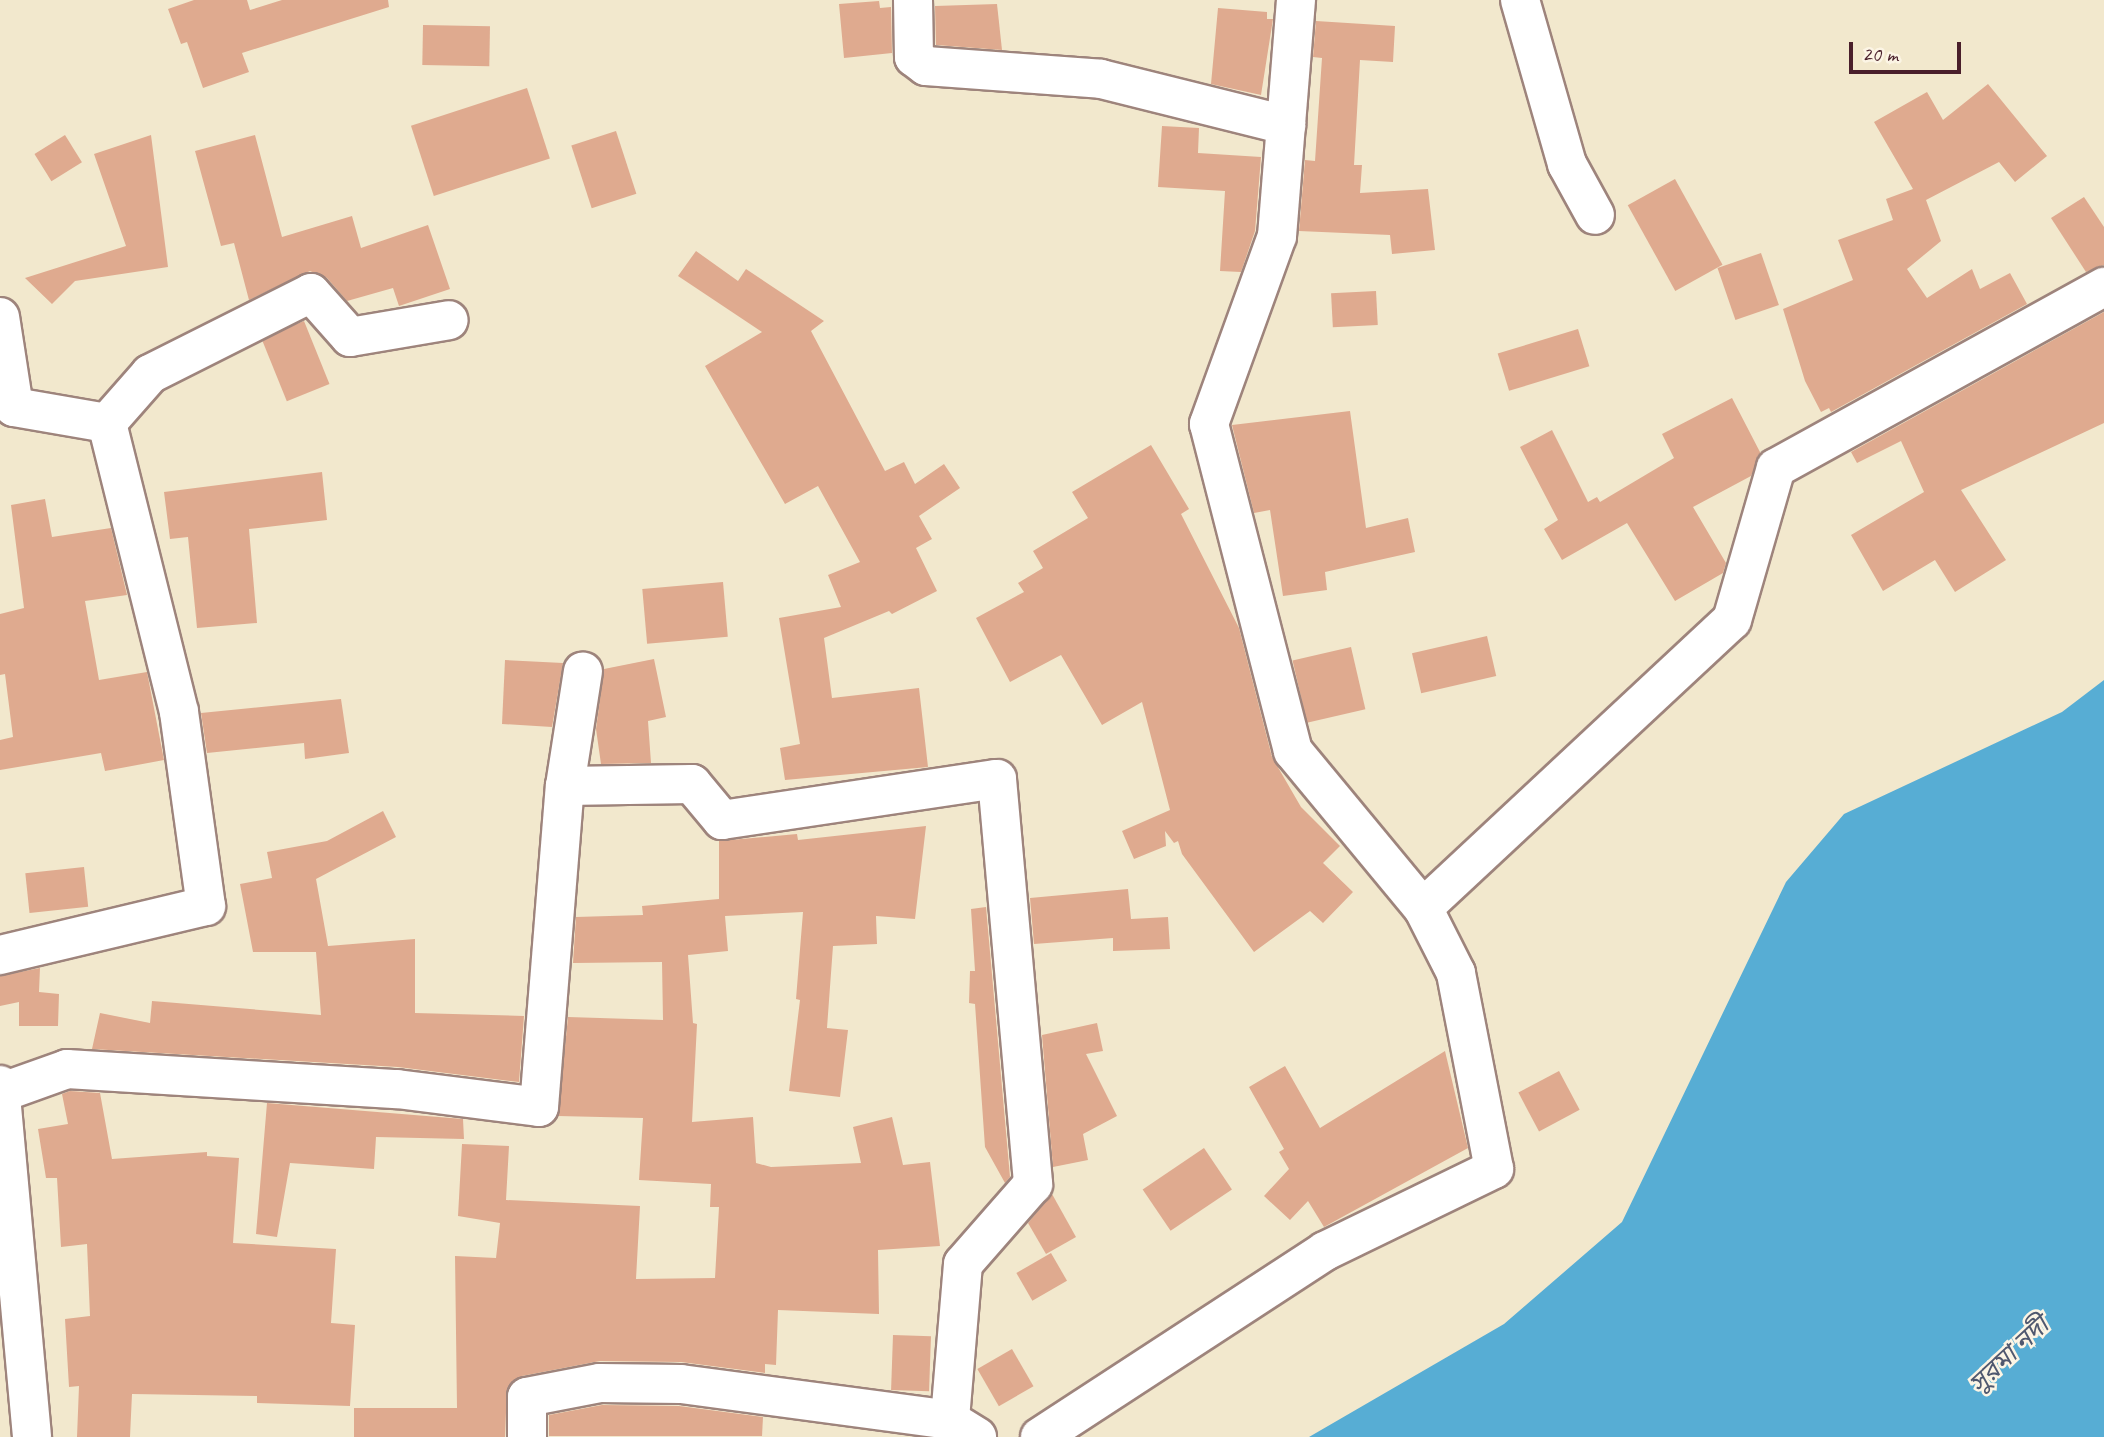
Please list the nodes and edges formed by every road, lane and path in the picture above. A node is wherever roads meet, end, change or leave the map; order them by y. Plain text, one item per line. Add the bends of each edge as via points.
1 (913, 0) edge
2 (1296, 0) edge
3 (1520, 0) edge
4 (1286, 125) junction
5 (1595, 215) dead end
6 (2104, 286) edge
7 (0, 317) edge
8 (449, 320) dead end
9 (107, 424) junction
10 (583, 671) dead end
11 (565, 786) junction
12 (1423, 908) junction
13 (0, 955) edge
14 (1, 1090) edge
15 (963, 1428) edge
16 (32, 1437) edge
17 (527, 1437) edge
18 (1040, 1437) edge

1 - 4 street via 914,57 926,66 1101,79
2 - 4 street
3 - 5 street via 1567,164
4 - 12 street via 1277,236 1209,424 1293,751
6 - 12 street via 1776,468 1732,620
7 - 9 street via 14,407
8 - 9 street via 350,337 311,293 150,374
9 - 13 street via 179,712 206,906
10 - 11 street
11 - 14 street via 540,1107 397,1088 67,1069
11 - 15 street via 692,784 722,820 997,779 1032,1184 963,1264
12 - 18 street via 1456,973 1494,1169 1325,1251
14 - 16 street
15 - 17 street via 681,1384 600,1383 527,1397

